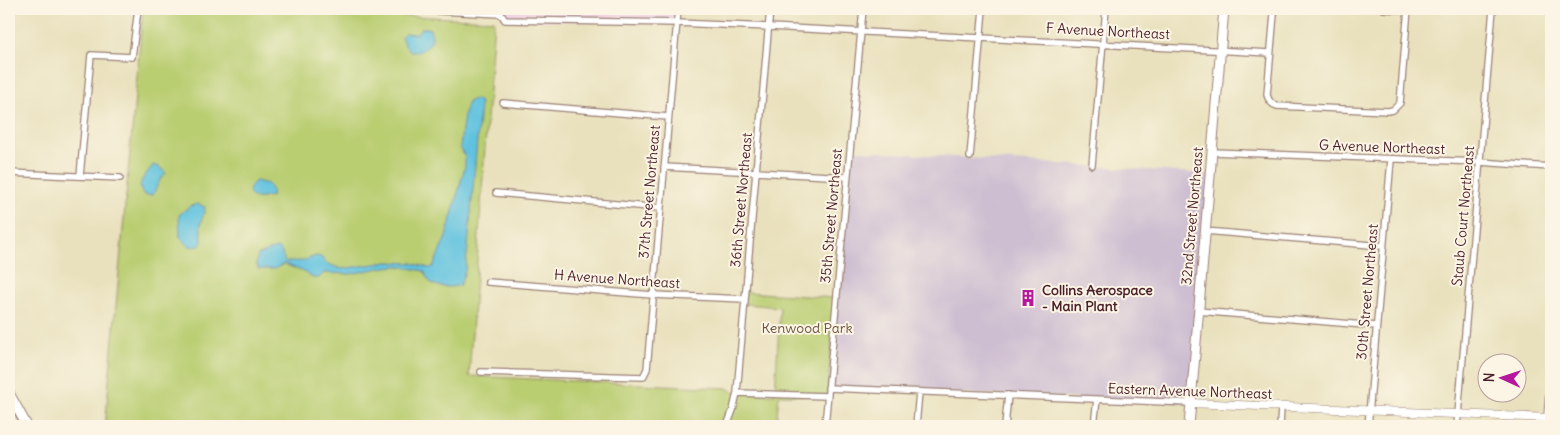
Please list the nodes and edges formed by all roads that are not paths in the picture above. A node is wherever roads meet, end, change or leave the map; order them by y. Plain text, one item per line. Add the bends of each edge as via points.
1 (138, 9) edge
2 (398, 9) edge
3 (678, 9) edge
4 (770, 9) edge
5 (863, 9) edge
6 (983, 9) edge
7 (1106, 9) edge
8 (1224, 9) edge
9 (1276, 9) edge
10 (1384, 9) edge
11 (1408, 9) edge
12 (1494, 9) edge
13 (501, 12) edge
14 (676, 23) junction
15 (768, 26) junction
16 (861, 31) junction
17 (980, 37) junction
18 (1103, 43) junction
19 (1220, 50) junction
20 (1270, 53) junction
21 (503, 103) dead end
22 (668, 117) junction
23 (1212, 152) junction
24 (970, 157) dead end
25 (1391, 160) junction
26 (1480, 162) junction
27 (1092, 165) dead end
28 (664, 167) junction
29 (1551, 167) edge
30 (756, 172) junction
31 (9, 174) edge
32 (80, 176) junction
33 (847, 177) junction
34 (120, 178) dead end
35 (496, 193) dead end
36 (660, 208) junction
37 (1205, 231) junction
38 (1383, 246) junction
39 (488, 282) dead end
40 (652, 296) junction
41 (744, 299) junction
42 (1198, 311) junction
43 (1376, 326) junction
44 (481, 372) dead end
45 (1551, 387) edge
46 (828, 388) junction
47 (919, 392) junction
48 (9, 393) edge
49 (737, 393) junction
50 (828, 396) junction
51 (1008, 396) junction
52 (1096, 399) junction
53 (1190, 403) junction
54 (1281, 407) junction
55 (1369, 411) junction
56 (1458, 415) junction
57 (1549, 420) edge
58 (27, 426) edge
59 (727, 426) edge
60 (825, 426) edge
61 (916, 426) edge
62 (1005, 426) edge
63 (1094, 426) edge
64 (1188, 426) edge
65 (1280, 426) edge
66 (1368, 426) edge
67 (1457, 426) edge

1 - 32 street via 132,57 91,55
2 - 13 street, F Avenue Northeast
3 - 14 street, 37th Street Northeast
4 - 15 street, 36th Street Northeast
5 - 16 street, 35th Street Northeast
6 - 17 street
7 - 18 street
8 - 19 main road, 32nd Street Northeast
9 - 20 street
10 - 11 street
11 - 20 street via 1400,103 1388,111 1277,106 1268,101 1267,95
12 - 26 street, Staub Court Northeast
13 - 14 street, F Avenue Northeast via 505,20
14 - 15 street, F Avenue Northeast
14 - 22 street, 37th Street Northeast
15 - 16 street, F Avenue Northeast
15 - 30 street, 36th Street Northeast
16 - 17 street, F Avenue Northeast
16 - 33 street, 35th Street Northeast
17 - 18 street, F Avenue Northeast
17 - 24 street
18 - 19 street, F Avenue Northeast
18 - 27 street
19 - 20 street, F Avenue Northeast
19 - 23 main road, 32nd Street Northeast
21 - 22 street
22 - 28 street, 37th Street Northeast
23 - 25 street, G Avenue Northeast
23 - 37 main road, 32nd Street Northeast
25 - 26 street, G Avenue Northeast
25 - 38 street, 30th Street Northeast
26 - 29 street, G Avenue Northeast
26 - 56 street, Staub Court Northeast
28 - 30 street
28 - 36 street, 37th Street Northeast
30 - 33 street
30 - 41 street, 36th Street Northeast
31 - 32 street
32 - 34 street
33 - 46 street, 35th Street Northeast
35 - 36 street
36 - 40 street, 37th Street Northeast
37 - 38 street
37 - 42 main road, 32nd Street Northeast
38 - 43 street, 30th Street Northeast
39 - 40 street, H Avenue Northeast
40 - 41 street, H Avenue Northeast
40 - 44 street, 37th Street Northeast via 647,369 643,377
41 - 49 street, 36th Street Northeast
42 - 43 street
42 - 53 main road, 32nd Street Northeast
43 - 55 street, 30th Street Northeast
45 - 57 main road
46 - 47 street, Eastern Avenue Northeast
46 - 50 street, 35th Street Northeast
47 - 51 street, Eastern Avenue Northeast
47 - 61 street
48 - 58 main road
49 - 50 street
49 - 59 street, 36th Street Northeast
50 - 60 street, 35th Street Northeast
51 - 52 street, Eastern Avenue Northeast
51 - 62 street
52 - 53 street, Eastern Avenue Northeast
52 - 63 street
53 - 54 street, Eastern Avenue Northeast
53 - 64 main road, 32nd Street Northeast
54 - 55 street, Eastern Avenue Northeast
54 - 65 street
55 - 56 street, Eastern Avenue Northeast
55 - 66 street, 30th Street Northeast
56 - 57 street, Eastern Avenue Northeast
56 - 67 street, Staub Court Northeast

